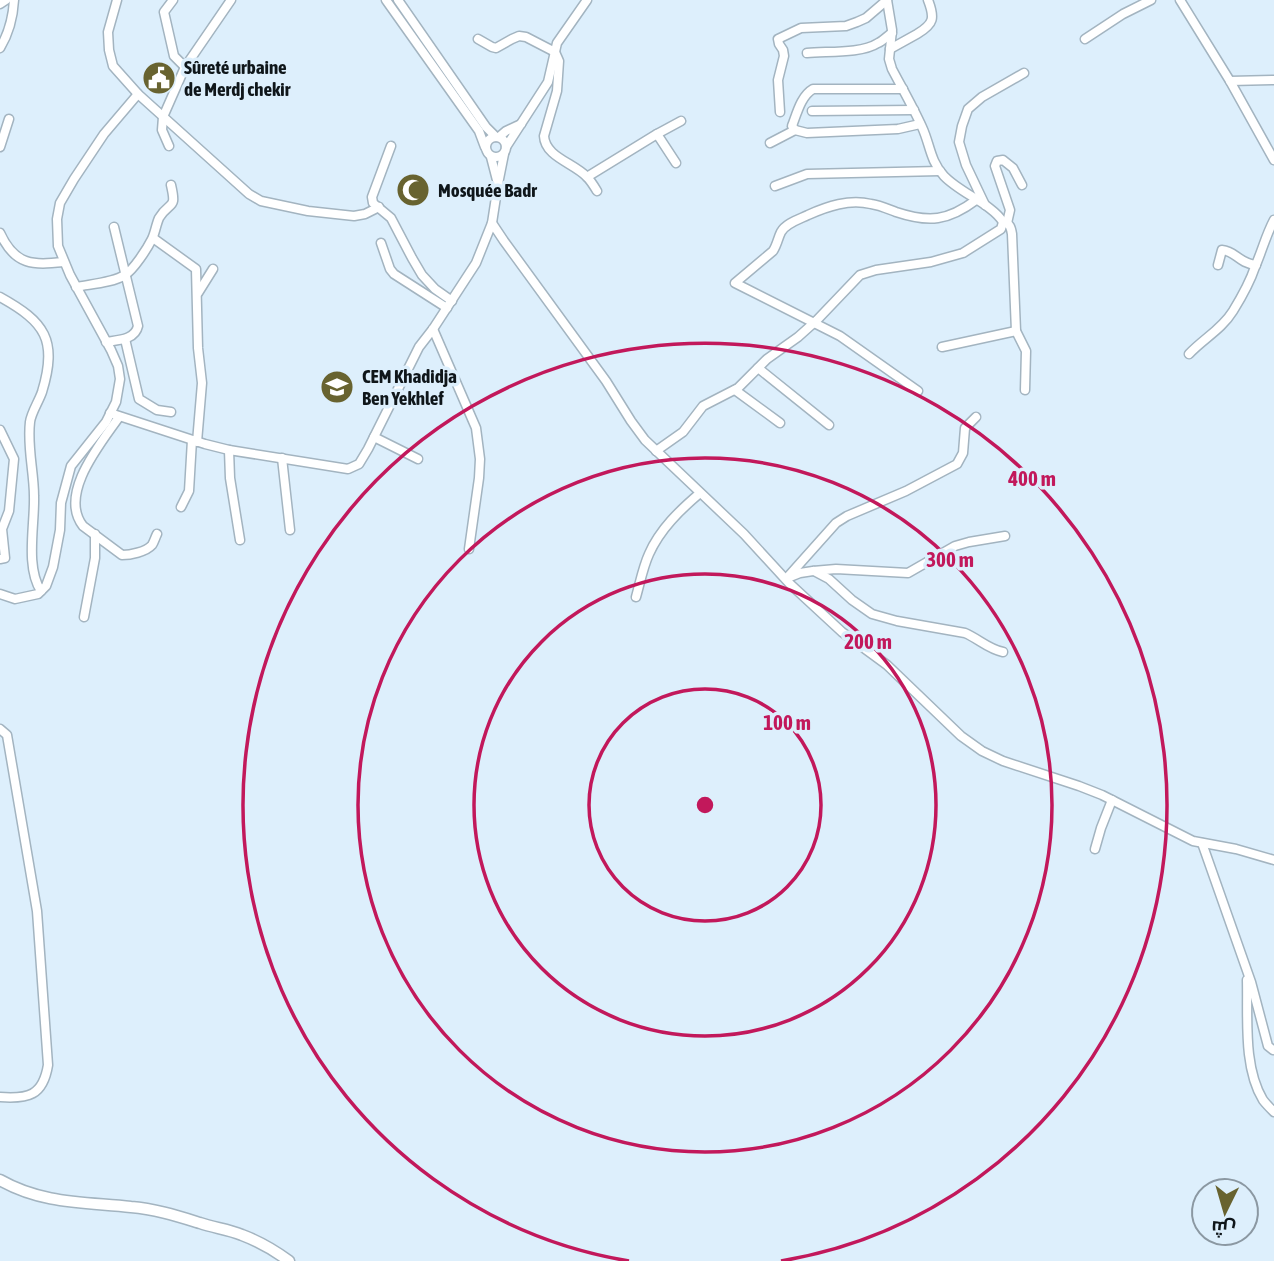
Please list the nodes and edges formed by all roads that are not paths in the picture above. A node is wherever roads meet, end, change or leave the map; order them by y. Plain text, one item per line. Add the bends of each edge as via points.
1 (6, 0) edge
2 (14, 0) edge
3 (117, 0) edge
4 (173, 0) edge
5 (231, 0) edge
6 (386, 0) edge
7 (398, 0) edge
8 (586, 0) edge
9 (887, 0) edge
10 (928, 0) edge
11 (1151, 0) edge
12 (1180, 0) edge
13 (0, 5) edge
14 (892, 33) junction
15 (1086, 38) dead end
16 (478, 39) dead end
17 (0, 48) edge
18 (890, 49) junction
19 (555, 52) junction
20 (807, 53) dead end
21 (185, 67) junction
22 (1024, 73) dead end
23 (1274, 79) edge
24 (1230, 80) junction
25 (903, 89) junction
26 (138, 94) junction
27 (914, 110) junction
28 (812, 111) dead end
29 (780, 112) dead end
30 (163, 117) junction
31 (9, 119) dead end
32 (681, 121) dead end
33 (521, 124) junction
34 (920, 124) junction
35 (794, 130) junction
36 (656, 134) junction
37 (497, 137) junction
38 (770, 143) dead end
39 (169, 146) dead end
40 (391, 146) dead end
41 (0, 147) edge
42 (485, 147) junction
43 (505, 150) junction
44 (491, 156) junction
45 (1274, 160) edge
46 (676, 163) dead end
47 (940, 172) junction
48 (587, 177) junction
49 (498, 184) junction
50 (171, 185) dead end
51 (775, 186) dead end
52 (1021, 186) dead end
53 (597, 191) dead end
54 (980, 203) junction
55 (379, 207) junction
56 (1274, 220) edge
57 (1005, 222) junction
58 (492, 223) junction
59 (114, 228) dead end
60 (0, 233) edge
61 (153, 238) junction
62 (381, 243) dead end
63 (64, 262) junction
64 (1217, 265) dead end
65 (1256, 265) junction
66 (213, 269) dead end
67 (126, 274) junction
68 (76, 287) junction
69 (198, 293) junction
70 (0, 298) edge
71 (449, 304) junction
72 (813, 324) junction
73 (433, 329) junction
74 (1016, 331) junction
75 (125, 339) junction
76 (106, 342) junction
77 (942, 347) dead end
78 (1189, 354) dead end
79 (758, 368) junction
80 (735, 390) junction
81 (1026, 390) dead end
82 (918, 391) dead end
83 (171, 412) dead end
84 (114, 415) junction
85 (976, 417) dead end
86 (780, 423) dead end
87 (829, 425) dead end
88 (0, 430) edge
89 (374, 437) junction
90 (195, 441) junction
91 (229, 450) junction
92 (656, 451) junction
93 (282, 458) junction
94 (418, 459) dead end
95 (700, 493) junction
96 (181, 507) dead end
97 (3, 520) edge
98 (290, 530) dead end
99 (96, 534) junction
100 (157, 534) dead end
101 (1005, 536) dead end
102 (240, 540) dead end
103 (469, 549) dead end
104 (0, 559) edge
105 (813, 570) junction
106 (786, 579) junction
107 (41, 591) junction
108 (0, 594) edge
109 (636, 597) dead end
110 (84, 617) dead end
111 (1003, 652) dead end
112 (0, 729) edge
113 (1112, 800) junction
114 (1202, 843) junction
115 (1095, 849) dead end
116 (1274, 860) edge
117 (1247, 971) junction
118 (1273, 1050) edge
119 (0, 1097) edge
120 (1274, 1112) edge
121 (0, 1180) edge
122 (289, 1261) edge

1 - 13 street
2 - 17 street via 10,27
3 - 26 street via 108,32 109,50 113,66
4 - 21 street via 164,12 174,56
5 - 21 street
6 - 42 street via 480,131
7 - 37 street
8 - 19 street
9 - 14 street
9 - 29 street via 866,18 846,26 801,28 778,39 784,56 778,80
10 - 18 street via 932,14 928,28
11 - 15 street
12 - 24 street
14 - 18 street
14 - 20 street via 872,47
16 - 19 street via 496,48 526,37
18 - 25 street via 892,69
19 - 33 street via 548,82
19 - 48 street via 559,61 557,92 544,142
21 - 30 street
22 - 54 street via 982,97 968,109 962,126 959,142
23 - 24 street
24 - 45 street
25 - 27 street
25 - 35 street via 813,89 802,101
26 - 30 street
26 - 63 street via 104,134 60,203 58,246
27 - 28 street
27 - 34 street
30 - 39 street via 162,130
30 - 55 street via 261,201 354,216
31 - 41 street
32 - 36 street
33 - 37 street
33 - 43 street
34 - 35 street via 898,129
34 - 47 street
35 - 38 street
36 - 46 street
36 - 48 street
37 - 42 street
37 - 43 street via 504,141
40 - 55 street via 372,197
42 - 44 street
43 - 44 street via 498,158
43 - 49 street
44 - 49 street
47 - 51 street via 807,174
47 - 54 street
48 - 53 street
49 - 58 street
50 - 61 street via 173,205 158,220
52 - 57 street via 1013,168 997,161 1010,210
54 - 57 street
54 - 72 street via 925,220 872,204 840,204 820,209 782,230 773,251 735,282
55 - 71 street via 391,218 422,275
56 - 65 street
57 - 72 street via 963,253 860,275
57 - 74 street via 1012,234
58 - 71 street via 476,263
58 - 92 street
59 - 67 street
60 - 63 street via 24,261 41,265
61 - 67 street
61 - 69 street via 194,266
62 - 71 street via 394,274
63 - 68 street
64 - 65 street via 1222,250
65 - 78 street via 1232,313
66 - 69 street
67 - 68 street
67 - 75 street via 138,326 133,336
68 - 76 street
69 - 90 street via 202,383
70 - 107 street via 32,317 48,344 44,385 30,426 32,555
71 - 73 street
72 - 79 street
72 - 82 street via 840,336
73 - 89 street via 419,347
73 - 103 street via 479,443
74 - 77 street
74 - 81 street via 1026,351
75 - 76 street
75 - 83 street via 139,400
76 - 84 street via 120,379
79 - 80 street
79 - 87 street
80 - 86 street
80 - 92 street via 703,406 683,432
84 - 90 street
84 - 99 street via 86,464 76,495 78,519
84 - 107 street via 71,466 53,567
85 - 106 street via 965,428 957,464 836,523
88 - 97 street via 14,459 9,511
89 - 93 street via 359,464 348,469
89 - 94 street
90 - 91 street
90 - 96 street via 189,491
91 - 93 street
91 - 102 street
92 - 95 street
93 - 98 street
95 - 106 street
95 - 109 street via 656,541
97 - 104 street via 5,558
99 - 100 street via 126,556 151,546
99 - 110 street
101 - 105 street via 969,541 908,573
105 - 106 street
105 - 111 street via 872,614 965,633
106 - 113 street via 982,751
107 - 108 street via 15,599
112 - 119 street via 7,735 37,911 48,1065 36,1092 27,1097
113 - 114 street
113 - 115 street
114 - 116 street
114 - 117 street
117 - 118 street
117 - 120 street via 1251,1069 1263,1100
121 - 122 main road via 66,1202 180,1216 240,1234

